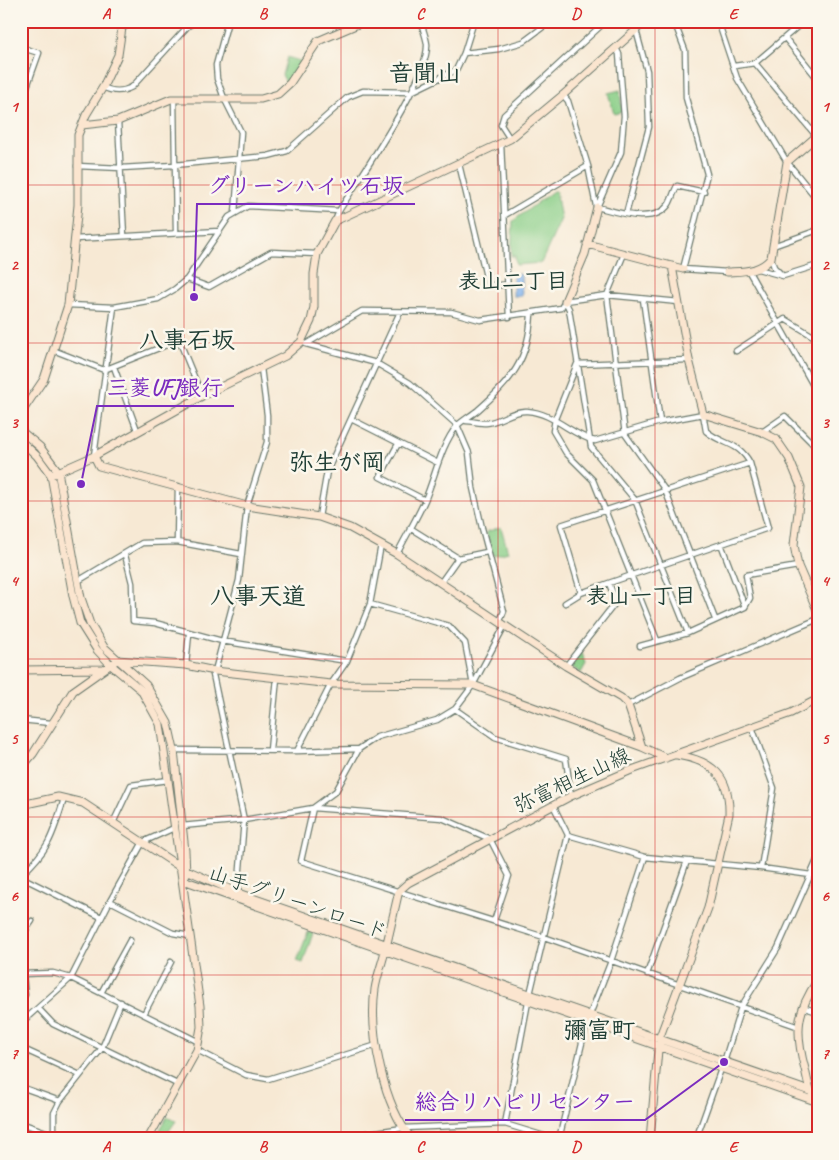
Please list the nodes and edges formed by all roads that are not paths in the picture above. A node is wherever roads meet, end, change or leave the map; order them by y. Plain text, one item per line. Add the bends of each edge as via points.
1 (133, 21) edge
2 (196, 21) edge
3 (228, 21) edge
4 (364, 21) edge
5 (420, 21) edge
6 (474, 21) edge
7 (551, 21) edge
8 (606, 21) edge
9 (646, 21) edge
10 (674, 21) edge
11 (718, 21) edge
12 (804, 21) edge
13 (122, 24) edge
14 (636, 30) junction
15 (785, 38) junction
16 (616, 48) junction
17 (464, 53) junction
18 (755, 63) junction
19 (21, 65) edge
20 (734, 66) junction
21 (818, 79) edge
22 (103, 86) junction
23 (411, 92) junction
24 (21, 95) edge
25 (563, 95) junction
26 (224, 98) junction
27 (174, 99) junction
28 (118, 121) junction
29 (82, 125) junction
30 (817, 136) edge
31 (510, 138) junction
32 (501, 144) junction
33 (239, 158) junction
34 (787, 162) junction
35 (459, 164) junction
36 (174, 165) junction
37 (77, 166) junction
38 (588, 166) junction
39 (121, 168) junction
40 (704, 192) junction
41 (818, 200) edge
42 (597, 207) junction
43 (339, 211) junction
44 (235, 212) junction
45 (626, 214) junction
46 (505, 215) junction
47 (335, 221) junction
48 (818, 230) edge
49 (218, 231) junction
50 (176, 232) junction
51 (124, 236) junction
52 (75, 239) junction
53 (587, 244) junction
54 (773, 246) junction
55 (317, 254) junction
56 (624, 254) junction
57 (771, 258) junction
58 (672, 266) junction
59 (818, 266) edge
60 (683, 269) junction
61 (758, 269) junction
62 (748, 270) junction
63 (727, 272) joint
64 (783, 276) junction
65 (187, 279) junction
66 (508, 285) junction
67 (607, 295) junction
68 (643, 299) junction
69 (565, 301) junction
70 (679, 302) junction
71 (68, 305) junction
72 (114, 308) junction
73 (400, 312) junction
74 (531, 314) junction
75 (509, 317) junction
76 (779, 324) junction
77 (818, 339) edge
78 (303, 343) junction
79 (53, 350) junction
80 (736, 351) dead end
81 (689, 360) junction
82 (652, 361) junction
83 (618, 362) junction
84 (376, 364) junction
85 (577, 364) junction
86 (114, 367) junction
87 (261, 368) junction
88 (104, 370) junction
89 (818, 394) edge
90 (202, 396) junction
91 (21, 413) edge
92 (703, 414) junction
93 (351, 419) junction
94 (555, 419) junction
95 (466, 421) junction
96 (660, 422) junction
97 (457, 425) junction
98 (137, 430) junction
99 (21, 431) edge
100 (762, 432) junction
101 (625, 434) junction
102 (588, 439) junction
103 (21, 441) edge
104 (398, 444) junction
105 (818, 449) edge
106 (94, 456) junction
107 (438, 463) junction
108 (750, 463) junction
109 (58, 471) junction
110 (51, 475) junction
111 (178, 485) junction
112 (666, 490) junction
113 (425, 500) junction
114 (635, 500) junction
115 (247, 506) junction
116 (605, 509) junction
117 (318, 517) junction
118 (410, 528) junction
119 (177, 542) junction
120 (721, 544) junction
121 (381, 545) junction
122 (487, 552) junction
123 (241, 554) junction
124 (396, 554) junction
125 (690, 554) junction
126 (125, 555) junction
127 (458, 558) junction
128 (660, 565) junction
129 (798, 566) junction
130 (630, 575) junction
131 (78, 581) junction
132 (441, 582) junction
133 (608, 583) junction
134 (581, 593) junction
135 (565, 603) dead end
136 (370, 604) junction
137 (745, 607) junction
138 (818, 612) edge
139 (715, 619) junction
140 (818, 619) edge
141 (503, 623) junction
142 (688, 633) junction
143 (189, 634) junction
144 (657, 640) junction
145 (222, 641) junction
146 (640, 646) dead end
147 (347, 661) junction
148 (114, 663) junction
149 (186, 666) junction
150 (566, 666) junction
151 (104, 669) junction
152 (21, 670) edge
153 (213, 671) junction
154 (277, 678) junction
155 (331, 684) junction
156 (473, 685) junction
157 (818, 699) edge
158 (628, 705) junction
159 (455, 709) junction
160 (21, 720) edge
161 (51, 723) junction
162 (752, 727) junction
163 (642, 747) junction
164 (360, 749) junction
165 (174, 750) junction
166 (229, 750) junction
167 (270, 750) junction
168 (297, 751) junction
169 (676, 755) junction
170 (666, 758) junction
171 (21, 768) edge
172 (168, 780) junction
173 (571, 796) junction
174 (64, 799) junction
175 (21, 805) edge
176 (553, 805) junction
177 (313, 808) junction
178 (244, 820) junction
179 (113, 823) junction
180 (182, 826) junction
181 (174, 828) junction
182 (568, 835) junction
183 (490, 839) junction
184 (143, 842) junction
185 (645, 857) junction
186 (818, 858) edge
187 (686, 861) junction
188 (717, 865) junction
189 (761, 868) junction
190 (183, 869) junction
191 (810, 875) junction
192 (21, 876) edge
193 (818, 876) edge
194 (183, 880) junction
195 (399, 891) junction
196 (238, 893) junction
197 (110, 901) junction
198 (102, 917) junction
199 (32, 921) dead end
200 (494, 921) junction
201 (191, 936) junction
202 (21, 937) edge
203 (544, 937) junction
204 (130, 940) dead end
205 (386, 948) junction
206 (21, 954) edge
207 (611, 961) junction
208 (171, 962) dead end
209 (22, 974) edge
210 (647, 974) junction
211 (71, 978) junction
212 (818, 980) edge
213 (679, 986) junction
214 (101, 993) junction
215 (530, 994) junction
216 (21, 997) edge
217 (121, 1002) junction
218 (528, 1002) junction
219 (742, 1006) junction
220 (802, 1007) junction
221 (38, 1008) junction
222 (818, 1012) edge
223 (144, 1014) junction
224 (590, 1014) junction
225 (587, 1022) junction
226 (21, 1023) edge
227 (798, 1027) junction
228 (199, 1042) junction
229 (658, 1043) junction
230 (378, 1045) junction
231 (21, 1048) edge
232 (102, 1048) junction
233 (197, 1050) junction
234 (722, 1066) junction
235 (80, 1075) junction
236 (177, 1084) junction
237 (21, 1087) edge
238 (814, 1094) edge
239 (818, 1100) edge
240 (60, 1101) junction
241 (21, 1123) edge
242 (506, 1124) junction
243 (403, 1128) junction
244 (818, 1130) edge
245 (54, 1134) junction
246 (66, 1139) edge
247 (148, 1139) edge
248 (328, 1139) edge
249 (412, 1139) edge
250 (554, 1139) edge
251 (560, 1139) edge
252 (650, 1139) edge
253 (696, 1139) edge
254 (817, 1139) edge

1 - 13 street
2 - 22 street via 132,87 108,90
3 - 26 street via 216,65
4 - 26 street via 318,40 290,84 278,94 261,99
5 - 23 street via 427,44 424,61
6 - 17 street
7 - 17 street via 523,42
8 - 31 street via 504,115 501,125
9 - 14 street
10 - 40 street via 685,50 686,98 707,174
11 - 20 street
12 - 15 street
13 - 22 street via 118,55
14 - 16 street
14 - 45 street via 647,71 649,127
15 - 18 street
15 - 21 street
16 - 25 street
16 - 42 street via 624,116 621,152
17 - 23 street via 456,70
18 - 20 street
18 - 30 street
19 - 24 street via 26,49 39,53 24,95
20 - 34 street via 737,78
22 - 29 street
23 - 33 street via 363,91 348,97 287,151
23 - 43 street
25 - 31 street
25 - 38 street via 568,101
26 - 27 street
26 - 33 street via 241,132
27 - 28 street
27 - 36 street
28 - 29 street
28 - 39 street
29 - 37 street via 78,135
30 - 34 street
31 - 32 street
32 - 35 street
32 - 46 street
33 - 36 street
33 - 44 street
34 - 41 street
34 - 54 street
35 - 47 street
35 - 66 street via 488,285
36 - 39 street
36 - 50 street
37 - 39 street
37 - 52 street
38 - 42 street
38 - 46 street
39 - 51 street
40 - 45 street via 677,186 669,205 662,211 645,216
40 - 60 street
42 - 45 street
42 - 53 street
43 - 44 street via 248,206
43 - 47 street
44 - 49 street
46 - 66 street
47 - 55 street
48 - 54 street
49 - 50 street
49 - 65 street
50 - 51 street
51 - 52 street
52 - 71 street
53 - 56 street
53 - 69 street
54 - 57 street
55 - 65 street via 272,252 209,287
55 - 78 street via 314,307
56 - 58 street
56 - 67 street
57 - 61 street
57 - 64 street
58 - 60 street
58 - 70 street
59 - 64 street
60 - 63 street
61 - 62 street
61 - 64 street
62 - 63 street
62 - 76 street
65 - 72 street via 158,299
66 - 75 street
67 - 68 street
67 - 69 street
67 - 83 street
68 - 70 street
68 - 82 street
69 - 74 street via 561,308
69 - 85 street
70 - 81 street
71 - 72 street
71 - 79 street
72 - 88 street
73 - 75 street via 451,312 480,320
73 - 78 street via 362,312
73 - 84 street
74 - 75 street
74 - 95 street via 530,331 516,372
76 - 77 street via 785,319
76 - 80 street
76 - 89 street
78 - 84 street
78 - 87 street
79 - 88 street
79 - 91 street via 44,379
81 - 82 street
81 - 92 street
82 - 83 street
82 - 96 street
83 - 85 street
83 - 101 street
84 - 93 street
84 - 97 street via 410,383
85 - 94 street
85 - 102 street
86 - 88 street
86 - 90 street via 179,340
86 - 98 street
87 - 90 street
87 - 115 street via 268,415 267,442
88 - 106 street
90 - 98 street
92 - 96 street
92 - 100 street
92 - 108 street via 706,431 736,445
93 - 104 street
93 - 117 street via 327,471
94 - 95 street via 528,411 487,423
94 - 102 street
94 - 116 street via 553,431 557,440 566,454 593,480
95 - 97 street
96 - 101 street
97 - 107 street
97 - 122 street via 469,453
98 - 106 street
99 - 109 street via 40,447
100 - 105 street via 784,416
100 - 129 street via 776,439 802,487 794,537
101 - 102 street via 595,441
101 - 112 street
102 - 114 street via 590,448
103 - 110 street via 38,456
104 - 107 street
104 - 113 street via 380,477
106 - 109 street
106 - 111 street via 99,466
107 - 113 street
108 - 112 street
108 - 120 street via 768,528
109 - 110 street
109 - 131 street, 山手グリーンロード
110 - 148 street, 山手グリーンロード via 76,610 89,638
111 - 115 street
111 - 119 street
112 - 114 street
112 - 125 street
113 - 118 street
114 - 116 street
114 - 128 street
115 - 117 street
115 - 123 street
116 - 130 street
116 - 134 street via 561,525
117 - 121 street via 350,528
118 - 124 street
118 - 127 street
119 - 123 street
119 - 126 street via 142,543
120 - 125 street
120 - 137 street
121 - 124 street
121 - 136 street
122 - 127 street
122 - 141 street via 504,611
123 - 145 street via 239,580
124 - 132 street
125 - 128 street
125 - 139 street
126 - 131 street
126 - 143 street via 132,583 134,621 155,623
127 - 132 street
128 - 130 street
128 - 142 street
129 - 137 street via 746,575 750,598
129 - 138 street
130 - 133 street
130 - 144 street
131 - 148 street, 山手グリーンロード via 84,611
132 - 141 street
133 - 134 street
133 - 150 street via 616,602
134 - 135 street
136 - 147 street
136 - 156 street via 449,626 465,643
137 - 139 street
139 - 142 street
140 - 158 street via 680,678
141 - 150 street
141 - 156 street
142 - 144 street
143 - 145 street
143 - 149 street
144 - 146 street
145 - 147 street
145 - 153 street
147 - 155 street
148 - 149 street
148 - 151 street
148 - 165 street, 山手グリーンロード via 132,671 155,697 168,724
148 - 172 street, 山手グリーンロード via 141,690 155,712 165,746
149 - 153 street
150 - 158 street
151 - 152 street
151 - 161 street via 73,691
153 - 154 street
153 - 166 street
154 - 155 street
154 - 167 street
155 - 156 street
155 - 168 street
156 - 159 street
156 - 163 street
157 - 162 street, 弥富相生山線 via 792,713
158 - 163 street
159 - 164 street via 438,720 377,737
159 - 173 street via 495,737 566,759
160 - 161 street
161 - 171 street
162 - 169 street, 弥富相生山線
162 - 189 street via 774,788
163 - 170 street
164 - 168 street
164 - 177 street via 336,791
165 - 166 street
165 - 180 street, 山手グリーンロード
166 - 167 street
166 - 178 street
167 - 168 street
169 - 170 street, 弥富相生山線
169 - 188 street via 713,768 724,782 729,814
170 - 173 street, 弥富相生山線
172 - 179 street via 131,785
172 - 181 street, 山手グリーンロード
173 - 176 street, 弥富相生山線
174 - 175 street via 58,797
174 - 179 street via 83,803
174 - 192 street via 52,836 40,858
176 - 182 street
176 - 183 street, 弥富相生山線
177 - 178 street
177 - 183 street via 442,818
177 - 195 street via 301,860
178 - 180 street
178 - 196 street
179 - 184 street
180 - 190 street, 山手グリーンロード
181 - 184 street
181 - 190 street, 山手グリーンロード
182 - 185 street
182 - 203 street
183 - 195 street, 弥富相生山線
183 - 200 street via 509,876
184 - 190 street
184 - 197 street
185 - 187 street
185 - 207 street
186 - 191 street
187 - 188 street
187 - 210 street
188 - 189 street
188 - 213 street via 708,908
189 - 191 street
190 - 194 street, 山手グリーンロード
190 - 196 street, 山手グリーンロード
191 - 193 street
191 - 219 street via 778,948
192 - 198 street
194 - 201 street
194 - 205 street, 山手グリーンロード
195 - 200 street
195 - 205 street
196 - 205 street, 山手グリーンロード
197 - 198 street
197 - 201 street via 173,933
198 - 211 street
199 - 202 street
200 - 203 street
201 - 228 street via 200,1006
203 - 207 street
203 - 215 street
204 - 214 street
205 - 215 street, 山手グリーンロード
205 - 218 street, 山手グリーンロード
205 - 230 street via 375,989 374,1018
206 - 209 street
207 - 210 street
207 - 224 street
208 - 223 street
209 - 211 street via 53,973
209 - 216 street via 25,995
210 - 213 street
211 - 214 street
211 - 221 street
212 - 220 street
213 - 219 street
213 - 229 street
214 - 217 street
215 - 224 street, 山手グリーンロード
217 - 223 street
217 - 232 street
218 - 225 street, 山手グリーンロード
218 - 242 street
219 - 227 street
219 - 234 street
220 - 222 street
220 - 227 street
221 - 226 street
221 - 232 street via 53,1024
223 - 228 street
224 - 225 street
224 - 229 street, 山手グリーンロード
225 - 229 street, 山手グリーンロード
225 - 251 street
227 - 238 street via 800,1050
228 - 233 street
229 - 234 street, 山手グリーンロード
229 - 252 street
230 - 233 street via 268,1079 246,1075
230 - 243 street via 391,1106
231 - 235 street
232 - 235 street
232 - 236 street
233 - 236 street
234 - 238 street, 山手グリーンロード
234 - 239 street, 山手グリーンロード
234 - 253 street
235 - 240 street
236 - 247 street
237 - 240 street
238 - 239 street
240 - 245 street via 54,1113
241 - 245 street
242 - 243 street
242 - 250 street
243 - 248 street
243 - 249 street
244 - 254 street
245 - 246 street

